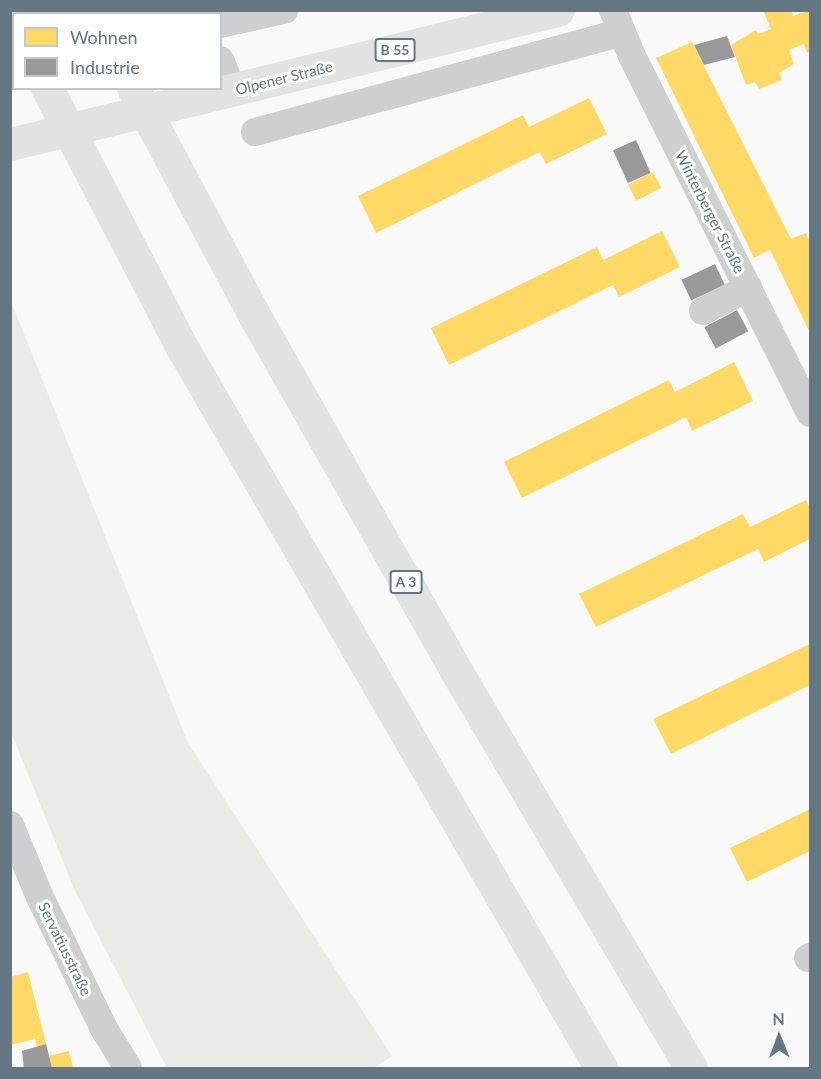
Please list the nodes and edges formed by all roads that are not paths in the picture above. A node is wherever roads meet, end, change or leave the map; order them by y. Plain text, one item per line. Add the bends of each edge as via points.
1 (284, 10) edge
2 (558, 10) edge
3 (618, 22) edge
4 (222, 24) edge
5 (222, 65) edge
6 (48, 90) edge
7 (134, 90) edge
8 (232, 91) junction
9 (255, 132) dead end
10 (11, 143) edge
11 (748, 288) junction
12 (703, 310) dead end
13 (810, 409) edge
14 (10, 825) edge
15 (128, 1068) edge
16 (601, 1068) edge
17 (691, 1068) edge

1 - 4 street
2 - 8 main road, Olpener Straße / B 55
3 - 9 street
3 - 11 street, Winterberger Straße
5 - 8 street
6 - 16 main road via 183,349
7 - 17 main road, A 3 via 253,313 458,674
8 - 10 main road, Olpener Straße / B 55
11 - 12 street
11 - 13 street, Winterberger Straße
14 - 15 street, Servatiusstraße via 103,1027

